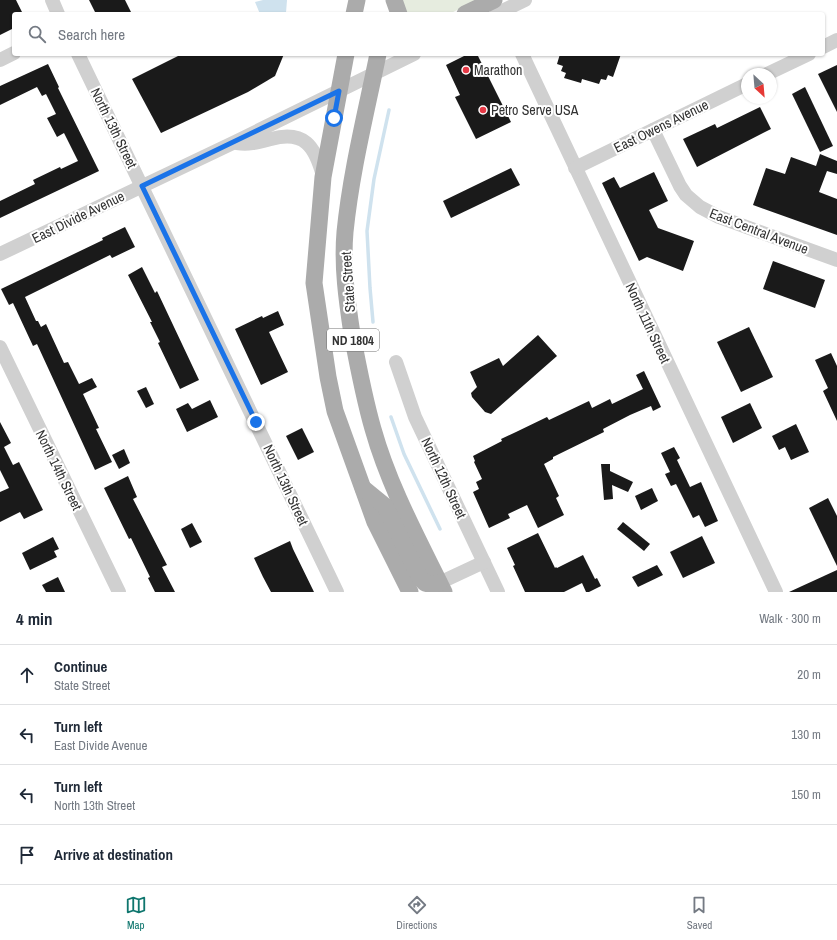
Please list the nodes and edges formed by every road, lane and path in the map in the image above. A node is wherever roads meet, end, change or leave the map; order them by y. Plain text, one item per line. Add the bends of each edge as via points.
1 (52, 0) edge
2 (357, 0) edge
3 (388, 0) edge
4 (394, 0) edge
5 (525, 0) edge
6 (499, 10) edge
7 (57, 12) edge
8 (354, 12) edge
9 (385, 12) edge
10 (398, 12) edge
11 (482, 12) edge
12 (837, 40) edge
13 (825, 46) edge
14 (12, 54) edge
15 (79, 56) edge
16 (346, 56) edge
17 (378, 56) edge
18 (410, 56) edge
19 (523, 56) edge
20 (805, 56) edge
21 (0, 60) edge
22 (777, 69) edge
23 (374, 74) junction
24 (741, 87) edge
25 (339, 91) junction
26 (653, 130) junction
27 (235, 142) junction
28 (576, 168) junction
29 (323, 177) junction
30 (142, 186) junction
31 (0, 254) edge
32 (837, 260) edge
33 (0, 347) edge
34 (396, 362) dead end
35 (363, 488) junction
36 (484, 562) junction
37 (441, 587) edge
38 (119, 592) edge
39 (337, 592) edge
40 (410, 592) edge
41 (498, 592) edge
42 (776, 592) edge

1 - 7 street
2 - 8 main road
3 - 9 main road
4 - 10 main road
5 - 6 street
6 - 11 main road
12 - 13 street
14 - 21 street
15 - 30 street, North 13th Street
16 - 25 main road, ND 1804
17 - 23 main road, State Street / ND 1804
18 - 23 street, East Divide Avenue
19 - 28 street, North 11th Street
20 - 22 street
23 - 25 street, East Divide Avenue
23 - 37 main road, State Street / ND 1804 via 351,188 345,234 348,307 366,405 379,449 400,502
24 - 26 street, East Owens Avenue
25 - 27 street, East Divide Avenue
25 - 29 main road, ND 1804
26 - 28 street, East Owens Avenue
26 - 32 street, East Central Avenue via 680,186 700,207 719,218
27 - 29 street via 251,144 288,136 304,140 315,152
27 - 30 street, East Divide Avenue
28 - 42 street, North 11th Street
29 - 35 main road, ND 1804 via 314,283 335,411
30 - 31 street, East Divide Avenue
30 - 39 street, North 13th Street
33 - 38 street, North 14th Street
34 - 36 street, North 12th Street via 415,418
35 - 37 main road via 385,506 421,579 425,584
35 - 40 main road, ND 1804 via 375,522
36 - 37 street
36 - 41 street, North 12th Street

